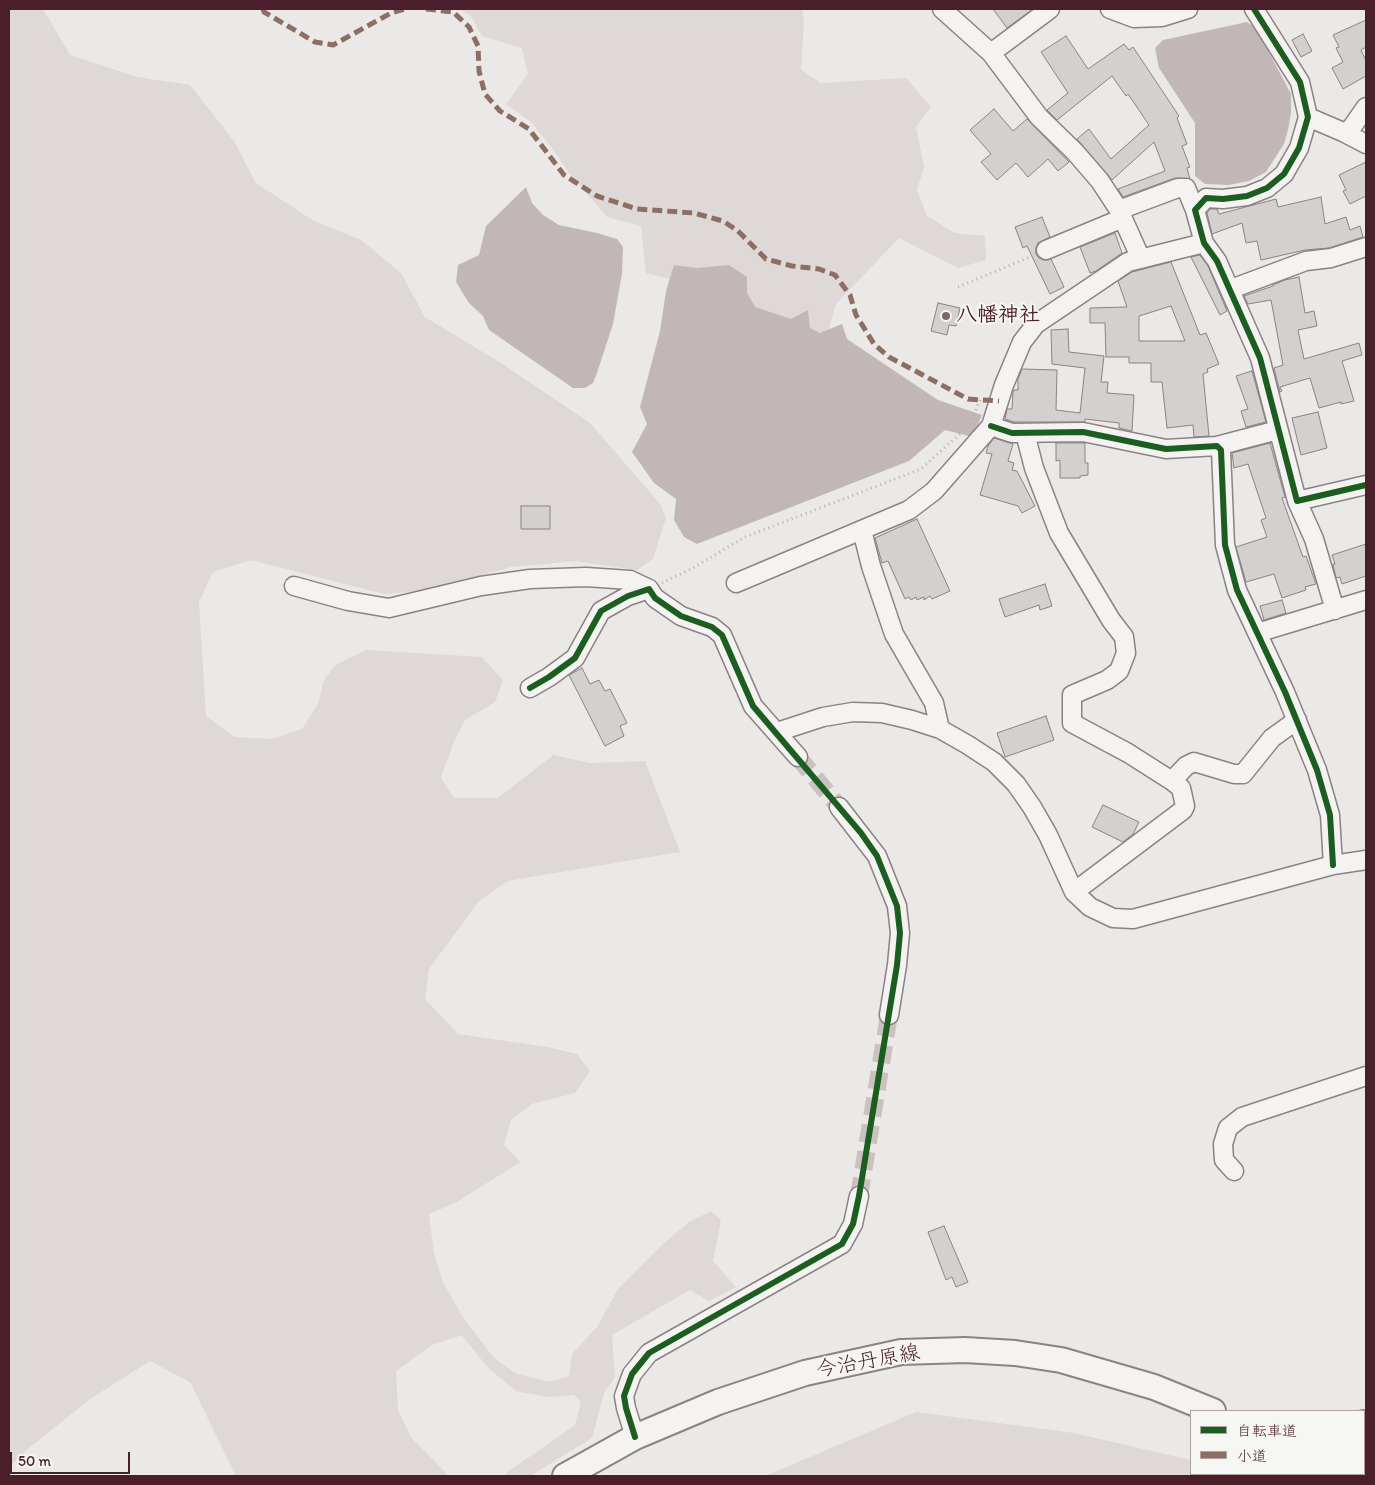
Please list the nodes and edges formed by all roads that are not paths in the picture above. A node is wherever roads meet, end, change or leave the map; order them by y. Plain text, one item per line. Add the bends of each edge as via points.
1 (942, 9) edge
2 (1050, 9) edge
3 (1110, 9) edge
4 (1188, 9) edge
5 (1254, 9) edge
6 (991, 53) junction
7 (1366, 107) edge
8 (1308, 117) junction
9 (1347, 134) junction
10 (1366, 144) edge
11 (1194, 210) junction
12 (1121, 214) junction
13 (1204, 243) junction
14 (1366, 247) edge
15 (1046, 250) road end
16 (1141, 258) junction
17 (1231, 289) junction
18 (991, 426) junction
19 (1278, 430) junction
20 (1025, 433) junction
21 (1217, 446) junction
22 (1366, 485) edge
23 (1297, 501) junction
24 (862, 530) junction
25 (736, 583) dead end
26 (294, 586) dead end
27 (649, 589) junction
28 (1366, 600) edge
29 (1335, 610) junction
30 (1257, 633) junction
31 (530, 688) dead end
32 (1296, 720) junction
33 (940, 729) junction
34 (777, 732) junction
35 (798, 757) tunnel mouth
36 (1172, 781) junction
37 (839, 807) tunnel mouth
38 (1366, 860) edge
39 (1333, 865) junction
40 (1074, 892) junction
41 (889, 1015) tunnel mouth
42 (1366, 1076) edge
43 (1234, 1171) dead end
44 (859, 1196) tunnel mouth
45 (1212, 1410) edge
46 (635, 1437) junction
47 (565, 1476) edge

1 - 6 street
2 - 6 street
3 - 4 street via 1134,18 1162,17
5 - 8 street via 1300,82
6 - 12 street via 1039,117 1100,182
7 - 9 street
8 - 9 street
8 - 11 street via 1292,161 1284,174 1267,188 1247,196 1206,198
9 - 10 street
11 - 12 street via 1186,188 1178,188
11 - 13 street
12 - 15 street
12 - 16 street
13 - 16 street
13 - 17 street
14 - 17 street via 1331,258 1306,261
16 - 18 street via 1128,262 1036,324 1022,342
17 - 19 street via 1260,358
18 - 20 street via 1012,433
18 - 24 street via 934,491 909,510
19 - 21 street
19 - 23 street
20 - 21 street via 1083,432 1166,449
20 - 36 street via 1034,468 1059,533 1124,637 1126,653 1119,671 1107,680 1072,695 1072,724 1128,753
21 - 30 street via 1221,450 1224,545 1236,590
22 - 23 street
23 - 29 street via 1314,539
24 - 25 street
24 - 33 street via 894,634 934,703
26 - 27 street via 389,608 481,586 530,579 595,577 630,580
27 - 31 street via 601,611 575,658
27 - 34 street via 681,616 712,627 722,635 753,706
28 - 29 street
29 - 30 street
30 - 32 street
32 - 36 street via 1272,738 1243,774 1194,762
32 - 39 street via 1317,770 1330,815
33 - 34 street via 882,713 853,712 823,717
33 - 40 street via 994,762 1016,784 1048,835
34 - 35 street
36 - 40 street via 1181,788 1186,806 1183,810
37 - 41 street via 878,856 897,906 900,933
38 - 39 street
39 - 40 street via 1133,919 1113,918 1090,907
42 - 43 street via 1242,1117 1228,1128 1223,1144 1224,1160
44 - 46 street via 853,1224 842,1244 649,1353 632,1374 624,1396
45 - 46 main road, 今治丹原線 via 1154,1387 1061,1360 965,1350 901,1352 805,1373 718,1402
46 - 47 main road, 今治丹原線

